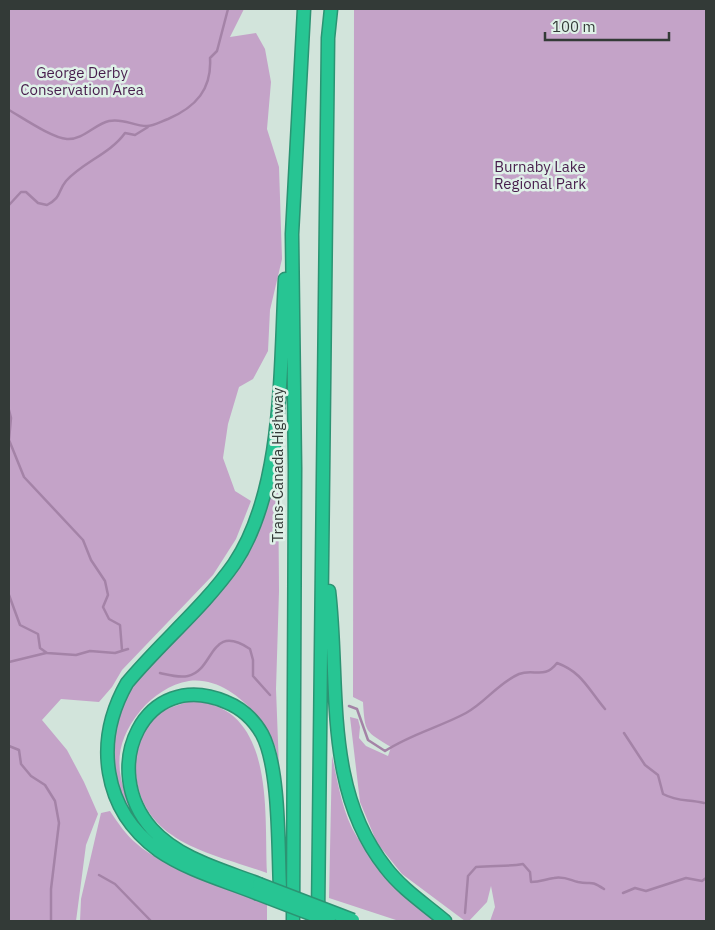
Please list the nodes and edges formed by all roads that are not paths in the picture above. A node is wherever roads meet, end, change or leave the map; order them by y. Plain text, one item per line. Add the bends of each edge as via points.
1 (304, 9) edge
2 (331, 9) edge
3 (292, 234) junction
4 (323, 548) junction
5 (258, 888) junction
6 (287, 921) edge
7 (292, 921) edge
8 (318, 921) edge
9 (329, 921) edge
10 (354, 921) edge
11 (445, 921) edge

1 - 3 highway, Trans-Canada Highway
2 - 4 highway via 328,38
3 - 5 highway via 286,262 272,459 262,504 251,533 218,586 127,683 116,702 108,734 109,771 115,797 132,825 146,840 191,868
3 - 7 highway, Trans-Canada Highway via 295,468
4 - 8 highway
4 - 11 highway via 333,624 339,743 351,807 386,868 400,884
5 - 6 highway via 173,846 152,828 136,804 128,766 131,743 146,717 173,699 198,695 221,699 239,709 262,734 272,772 280,888
5 - 9 highway, bridge
5 - 10 highway, bridge

